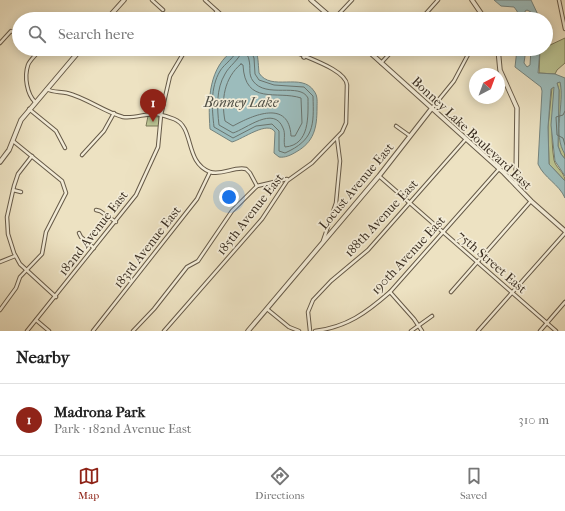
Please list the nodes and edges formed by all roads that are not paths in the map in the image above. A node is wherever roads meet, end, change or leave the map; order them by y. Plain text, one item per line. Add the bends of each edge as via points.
1 (124, 0) edge
2 (152, 0) edge
3 (205, 0) edge
4 (311, 0) edge
5 (352, 0) edge
6 (438, 0) edge
7 (472, 0) edge
8 (560, 0) edge
9 (163, 10) dead end
10 (217, 11) edge
11 (113, 12) edge
12 (325, 12) edge
13 (340, 12) edge
14 (427, 12) edge
15 (480, 12) edge
16 (564, 21) edge
17 (565, 29) edge
18 (12, 32) edge
19 (0, 43) edge
20 (35, 56) edge
21 (75, 56) edge
22 (182, 56) edge
23 (374, 56) edge
24 (388, 56) edge
25 (467, 56) edge
26 (499, 56) edge
27 (304, 57) edge
28 (381, 63) junction
29 (47, 89) junction
30 (35, 102) junction
31 (432, 108) junction
32 (29, 109) junction
33 (114, 113) junction
34 (161, 115) junction
35 (396, 126) dead end
36 (410, 136) junction
37 (337, 138) junction
38 (466, 139) junction
39 (13, 141) junction
40 (65, 148) dead end
41 (82, 155) dead end
42 (32, 156) junction
43 (0, 162) edge
44 (499, 169) junction
45 (210, 172) junction
46 (379, 176) junction
47 (289, 179) junction
48 (516, 185) junction
49 (257, 186) junction
50 (13, 190) junction
51 (21, 192) dead end
52 (531, 201) junction
53 (410, 203) junction
54 (96, 210) dead end
55 (116, 222) junction
56 (565, 232) edge
57 (79, 233) dead end
58 (443, 233) junction
59 (322, 241) junction
60 (94, 248) junction
61 (15, 256) junction
62 (0, 262) edge
63 (477, 263) junction
64 (26, 272) junction
65 (390, 292) junction
66 (451, 292) dead end
67 (512, 292) junction
68 (56, 297) junction
69 (565, 302) edge
70 (267, 308) junction
71 (0, 310) edge
72 (432, 316) dead end
73 (36, 320) junction
74 (546, 323) junction
75 (419, 325) junction
76 (27, 331) edge
77 (49, 331) edge
78 (93, 331) edge
79 (133, 331) edge
80 (164, 331) edge
81 (248, 331) edge
82 (299, 331) edge
83 (310, 331) edge
84 (315, 331) edge
85 (411, 331) edge
86 (422, 331) edge
87 (478, 331) edge
88 (540, 331) edge
89 (556, 331) edge

1 - 11 street
2 - 9 street
3 - 10 street
4 - 12 street
5 - 13 street
6 - 14 street
7 - 15 street
8 - 16 street
16 - 17 street
18 - 19 street
20 - 30 street via 28,69 28,93
21 - 29 street
22 - 34 street, 182nd Avenue East via 170,76
23 - 28 street, Bonney Lake Boulevard East
24 - 28 street
25 - 31 street, Locust Avenue East via 454,81
26 - 48 street via 500,70 517,108
27 - 37 street, 185th Avenue East via 336,71 345,78 346,125
28 - 31 street, Bonney Lake Boulevard East
29 - 30 street
29 - 33 street via 75,95
30 - 32 street
31 - 36 street, Locust Avenue East
31 - 38 street, Bonney Lake Boulevard East
32 - 39 street via 18,124
32 - 40 street via 56,131
33 - 34 street via 125,117
33 - 41 street via 104,131
34 - 45 street via 182,124 195,160
34 - 55 street, 182nd Avenue East via 158,147 136,195
35 - 36 street
36 - 46 street, Locust Avenue East
37 - 47 street, 185th Avenue East via 312,162
37 - 59 street via 340,161 336,203
38 - 44 street, Bonney Lake Boulevard East
38 - 53 street, 188th Avenue East
39 - 42 street
39 - 43 street
42 - 50 street via 18,174
42 - 64 street via 62,181 66,188 44,237 42,254
44 - 48 street, Bonney Lake Boulevard East
44 - 58 street, 190th Avenue East
45 - 49 street via 219,173 244,168
45 - 78 street, 183rd Avenue East via 197,199
46 - 53 street, 75th Street East
46 - 59 street, Locust Avenue East
47 - 49 street
47 - 80 street, 185th Avenue East via 262,219
48 - 52 street, Bonney Lake Boulevard East
49 - 79 street via 232,211 198,261 187,268
50 - 51 street
50 - 61 street via 7,224
52 - 56 street, Bonney Lake Boulevard East
52 - 63 street
53 - 58 street, 75th Street East
53 - 83 street, 188th Avenue East via 364,255 330,281 313,300 308,312
54 - 55 street
55 - 60 street, 182nd Avenue East
56 - 67 street
57 - 60 street
58 - 63 street, 75th Street East
58 - 65 street, 190th Avenue East
59 - 70 street, Locust Avenue East
60 - 68 street, 182nd Avenue East
61 - 62 street
61 - 64 street
63 - 66 street
63 - 67 street, 75th Street East
64 - 68 street
64 - 71 street
65 - 75 street
65 - 84 street, 190th Avenue East via 345,324 333,329
67 - 74 street, 75th Street East
67 - 87 street
68 - 73 street, 182nd Avenue East
69 - 74 street
70 - 81 street, Locust Avenue East
70 - 82 street via 289,327
72 - 75 street
73 - 76 street, 182nd Avenue East
73 - 77 street
74 - 88 street
74 - 89 street, 75th Street East
75 - 85 street
75 - 86 street

